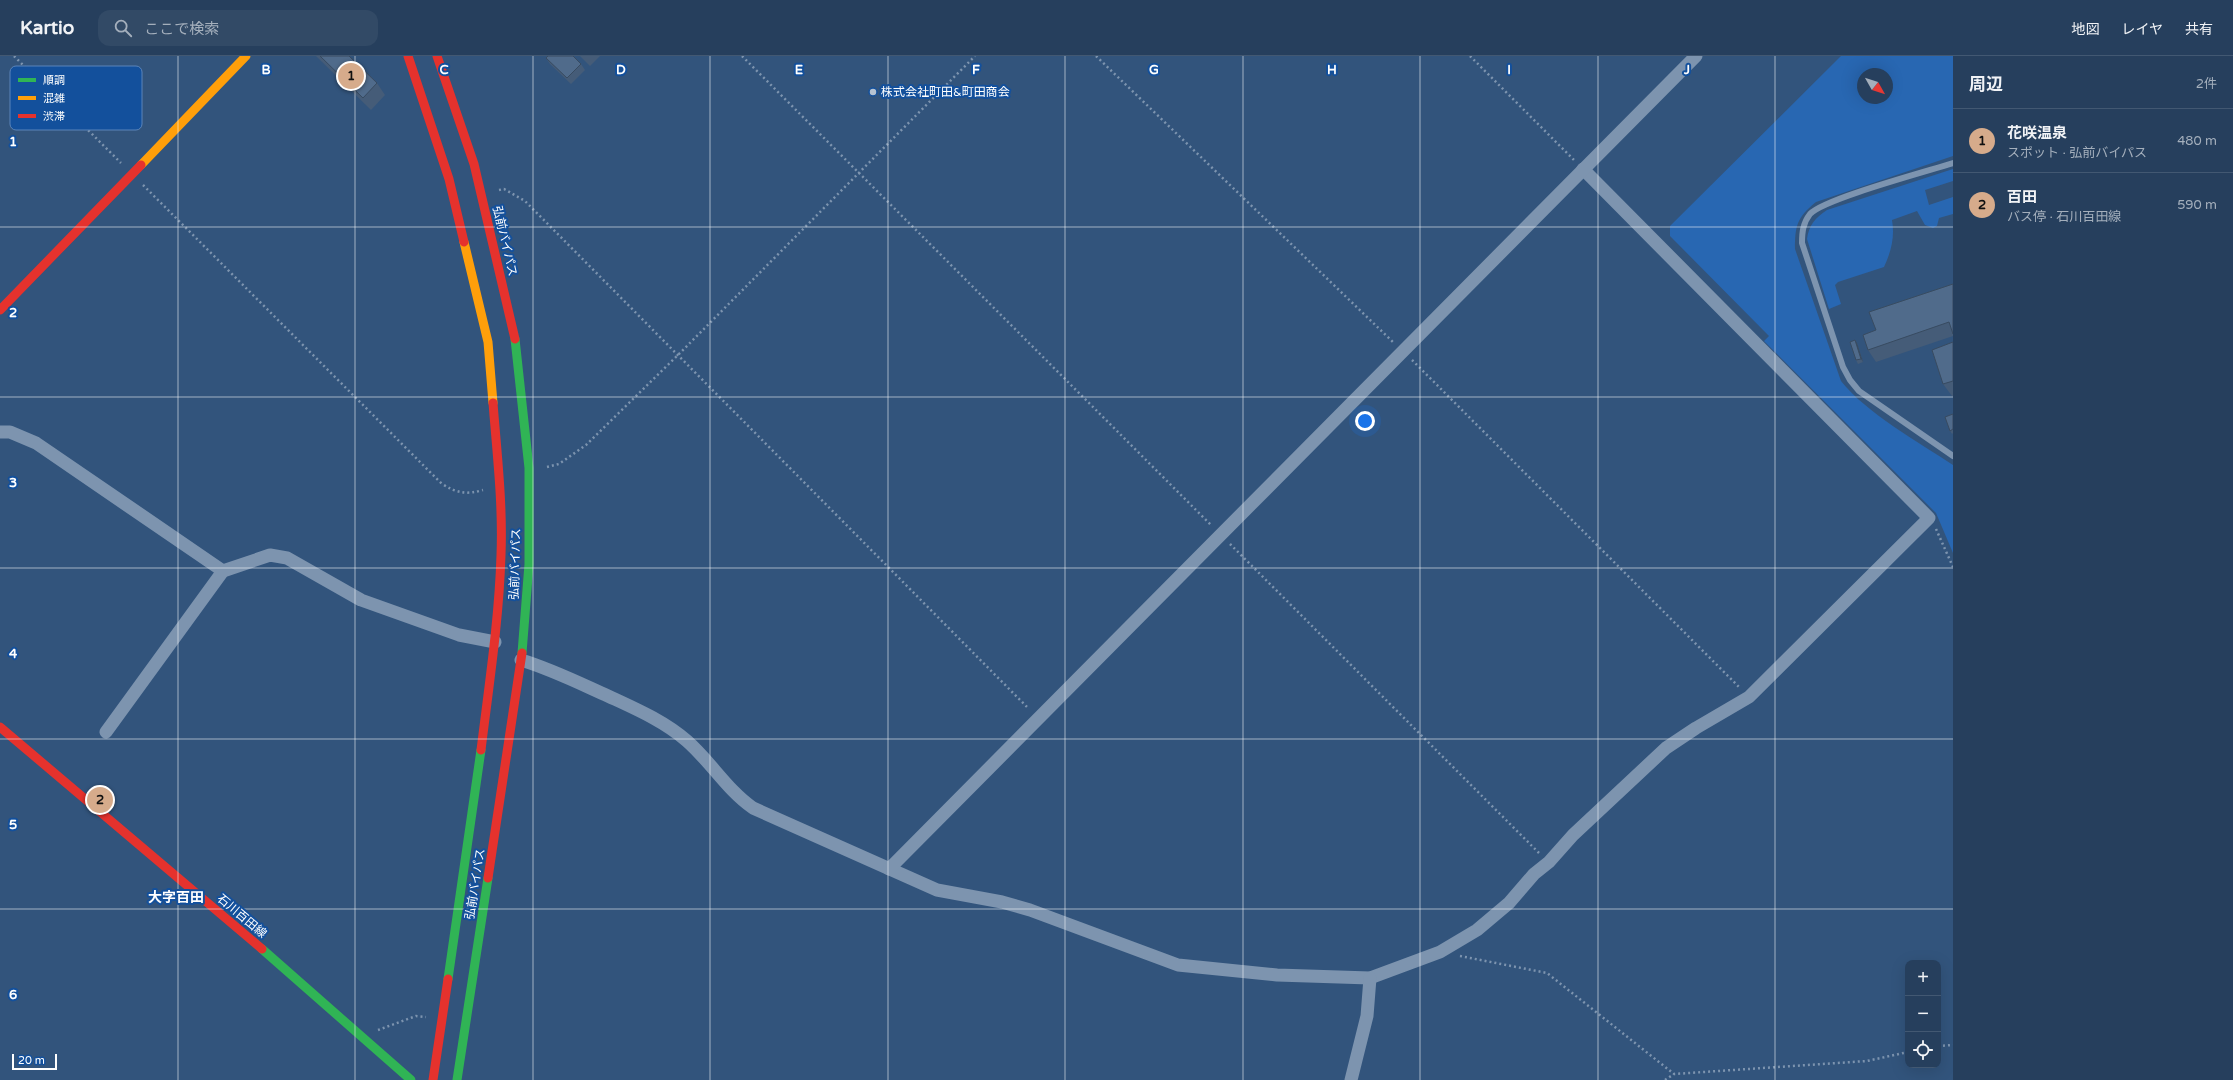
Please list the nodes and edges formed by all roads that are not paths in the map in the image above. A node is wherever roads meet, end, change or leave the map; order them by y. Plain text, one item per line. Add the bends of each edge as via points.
1 (246, 56) edge
2 (408, 56) edge
3 (437, 56) edge
4 (1696, 56) edge
5 (1953, 163) edge
6 (1583, 169) junction
7 (0, 310) edge
8 (0, 432) edge
9 (1953, 456) edge
10 (223, 571) junction
11 (495, 642) junction
12 (521, 660) junction
13 (0, 727) edge
14 (106, 732) dead end
15 (889, 869) junction
16 (1370, 978) junction
17 (411, 1080) edge
18 (433, 1080) edge
19 (457, 1080) edge
20 (1351, 1080) edge

1 - 7 main road
2 - 11 main road, 弘前バイパス via 449,179 488,342 500,486 502,554
3 - 12 main road, 弘前バイパス via 472,157 515,337 529,468 529,564
4 - 6 street
5 - 9 lane via 1819,207 1811,213 1802,231 1802,243 1843,367 1850,380 1869,399
6 - 15 street
6 - 16 street via 1929,518 1749,697 1666,748 1573,835 1509,903 1477,930 1440,952
8 - 10 street via 10,432 36,443
10 - 11 street via 270,555 287,558 361,600 459,635
10 - 14 street
11 - 18 main road, 弘前バイパス via 472,822
12 - 15 street via 549,668 655,718 687,741 736,797 753,808
12 - 19 main road, 弘前バイパス
13 - 17 main road, 石川百田線 via 317,996
15 - 16 street via 938,890 1030,910 1178,965 1277,975
16 - 20 street via 1367,1016

